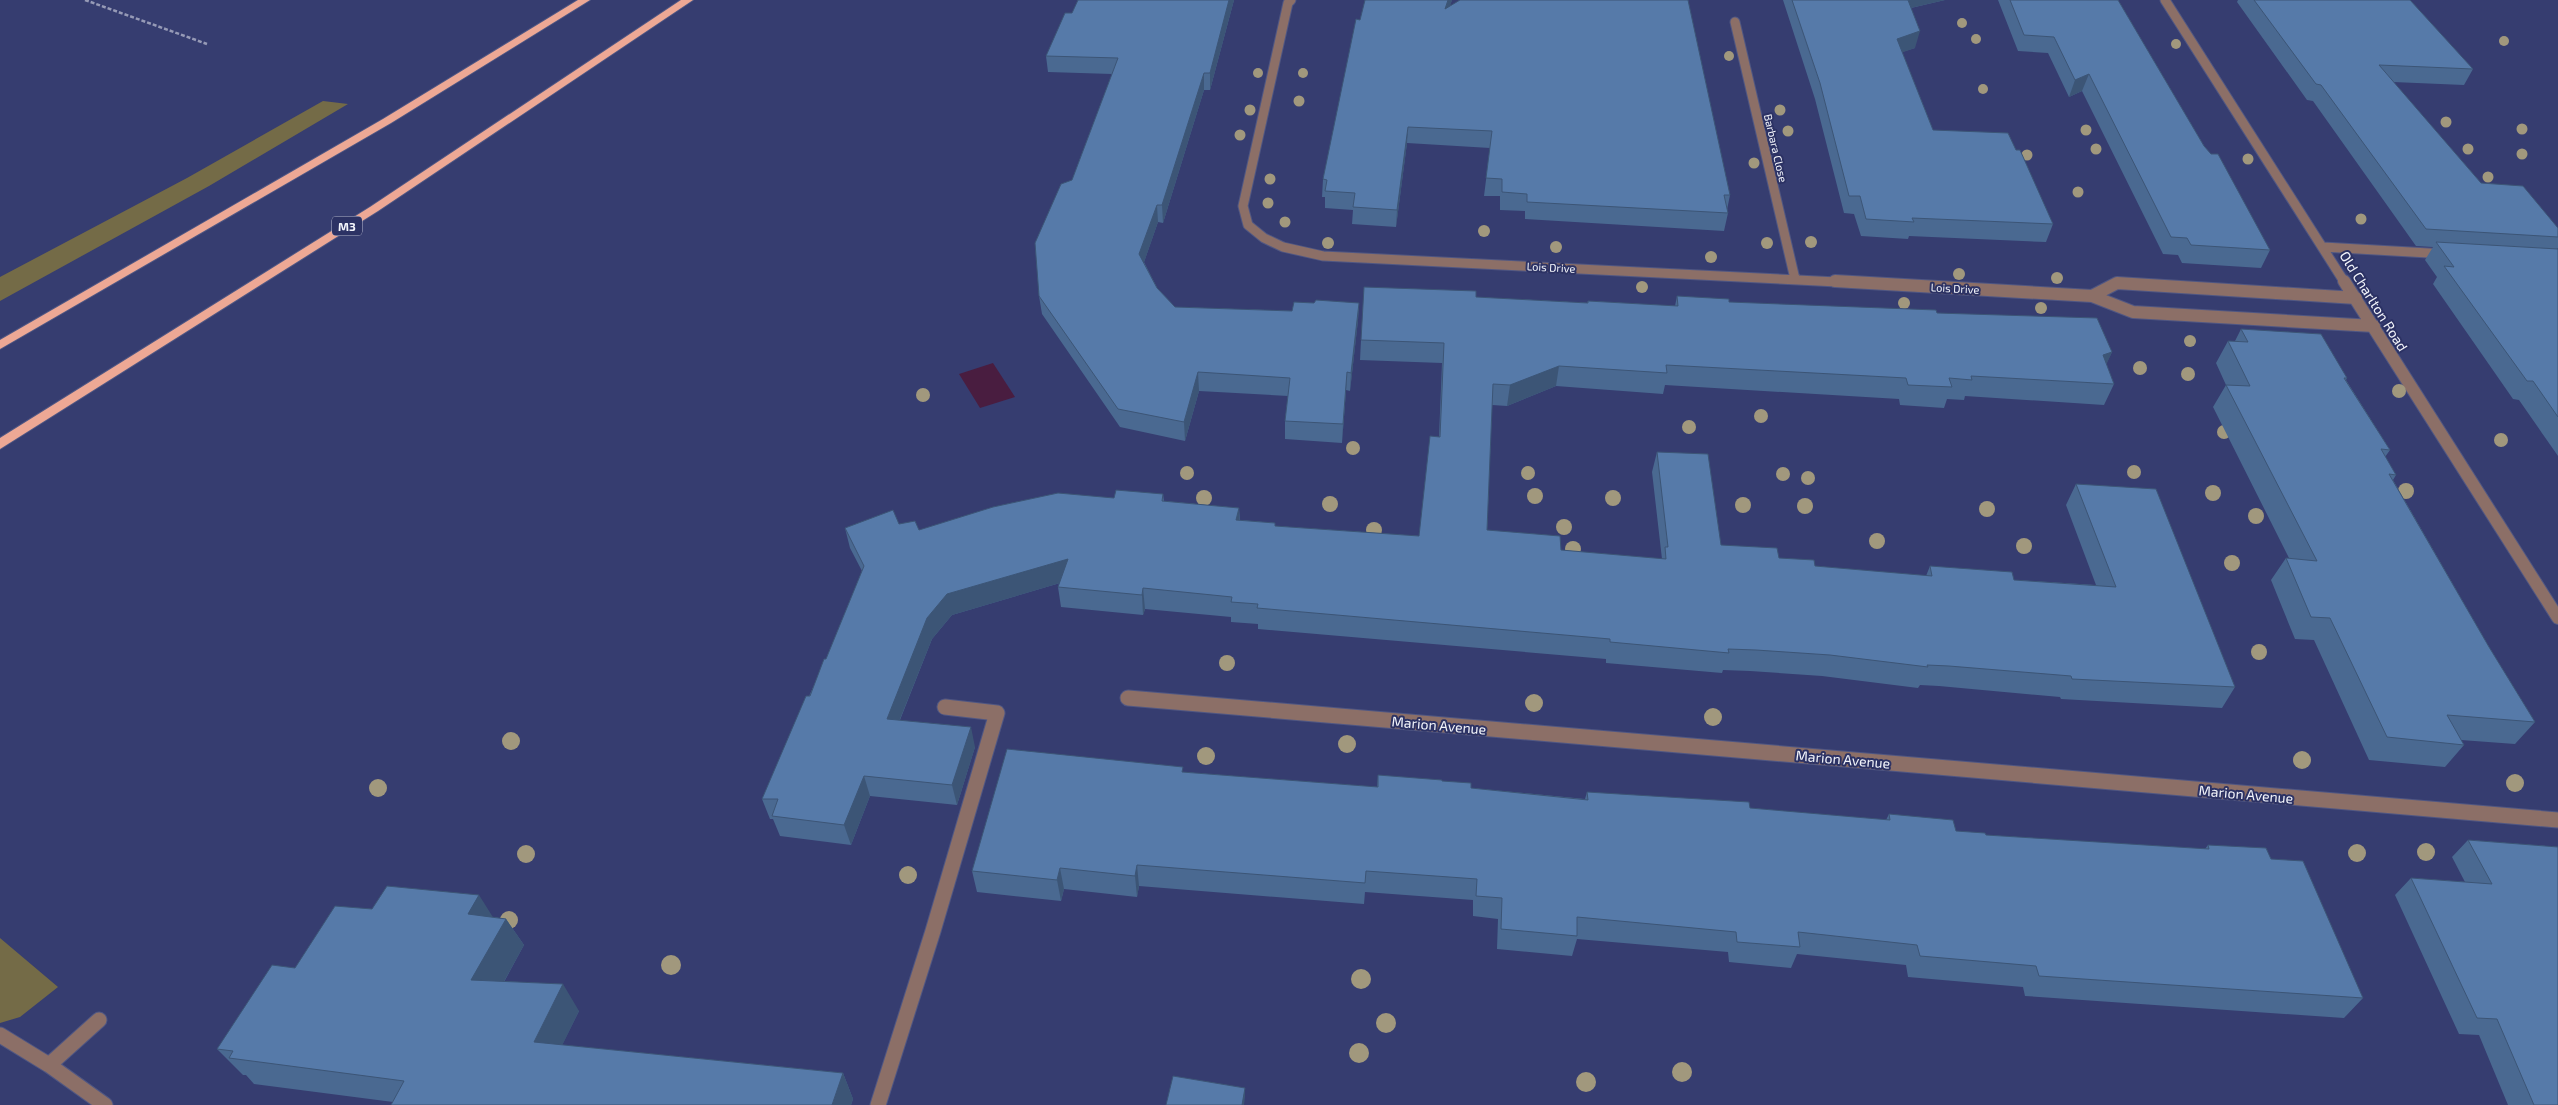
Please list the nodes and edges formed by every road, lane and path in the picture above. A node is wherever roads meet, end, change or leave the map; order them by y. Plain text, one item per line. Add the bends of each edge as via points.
1 (85, 0) edge
2 (585, 0) edge
3 (688, 0) edge
4 (1291, 0) edge
5 (2165, 0) edge
6 (1735, 22) dead end
7 (206, 44) dead end
8 (2323, 247) junction
9 (2460, 255) edge
10 (1795, 279) junction
11 (2092, 296) junction
12 (2356, 298) junction
13 (2374, 326) junction
14 (0, 345) edge
15 (0, 444) edge
16 (2558, 618) edge
17 (1128, 698) dead end
18 (945, 707) dead end
19 (2558, 820) edge
20 (99, 1020) dead end
21 (0, 1035) edge
22 (49, 1065) junction
23 (105, 1105) edge
24 (878, 1105) edge

1 - 7 path
2 - 14 highway via 387,121
3 - 15 highway, M3 via 374,209
4 - 10 street, Lois Drive via 1243,206 1248,224 1265,238 1289,249 1323,256
5 - 8 street, Old Charlton Road
6 - 10 street, Barbara Close
8 - 9 street
8 - 12 street, Old Charlton Road
10 - 11 street, Lois Drive
11 - 12 street via 2117,283
11 - 13 street, Lois Drive via 2133,312
12 - 13 street, Old Charlton Road
13 - 16 street, Old Charlton Road
17 - 19 street, Marion Avenue
18 - 24 street via 998,713 934,931
20 - 22 street
21 - 22 street
22 - 23 street

